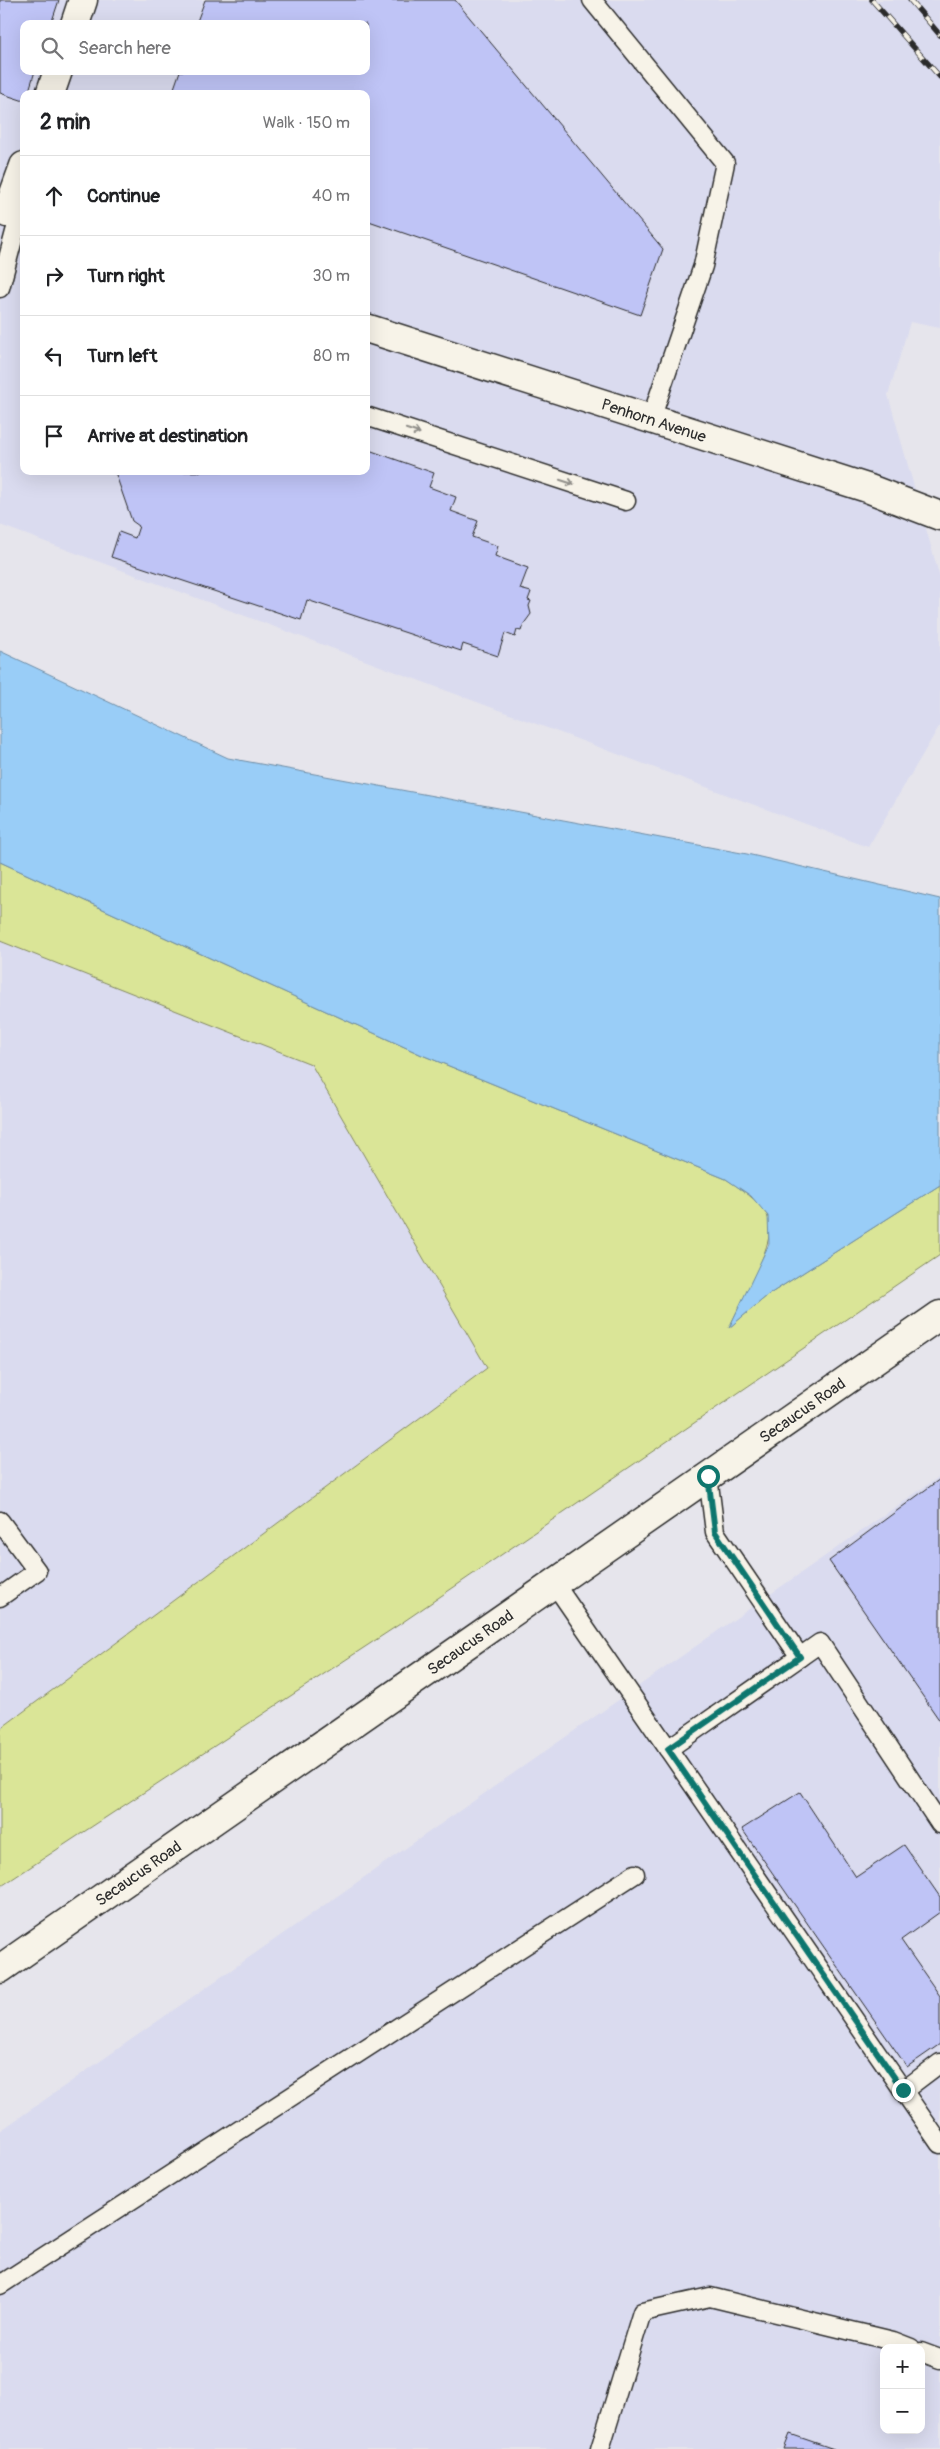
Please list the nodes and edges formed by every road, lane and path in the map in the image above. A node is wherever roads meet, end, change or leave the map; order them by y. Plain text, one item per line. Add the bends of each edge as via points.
1 (83, 0) edge
2 (592, 0) edge
3 (76, 20) edge
4 (57, 75) edge
5 (51, 90) edge
6 (20, 182) edge
7 (12, 215) edge
8 (0, 288) edge
9 (370, 329) edge
10 (370, 417) edge
11 (651, 419) junction
12 (626, 501) dead end
13 (940, 516) edge
14 (940, 1314) edge
15 (708, 1476) junction
16 (0, 1521) edge
17 (554, 1583) junction
18 (0, 1597) edge
19 (800, 1657) junction
20 (668, 1749) junction
21 (940, 1824) edge
22 (635, 1874) dead end
23 (0, 1969) edge
24 (940, 2063) edge
25 (903, 2090) junction
26 (940, 2144) edge
27 (0, 2285) edge
28 (901, 2344) edge
29 (925, 2353) edge
30 (940, 2359) edge
31 (600, 2449) edge

1 - 3 main road
2 - 11 lane via 725,162 703,266
4 - 5 main road
6 - 7 main road
7 - 8 lane
9 - 11 main road, Penhorn Avenue
10 -> 12 lane
11 - 13 main road, Penhorn Avenue via 895,497
14 - 15 main road, Secaucus Road
15 - 17 main road, Secaucus Road
15 - 19 lane via 715,1532
16 - 18 lane via 37,1571
17 - 20 lane
17 - 23 main road, Secaucus Road
19 - 20 lane
19 - 21 lane via 820,1643
20 - 25 lane
22 - 27 lane
24 - 25 lane
25 - 26 lane
28 - 31 lane via 710,2297 642,2312
29 - 30 lane

